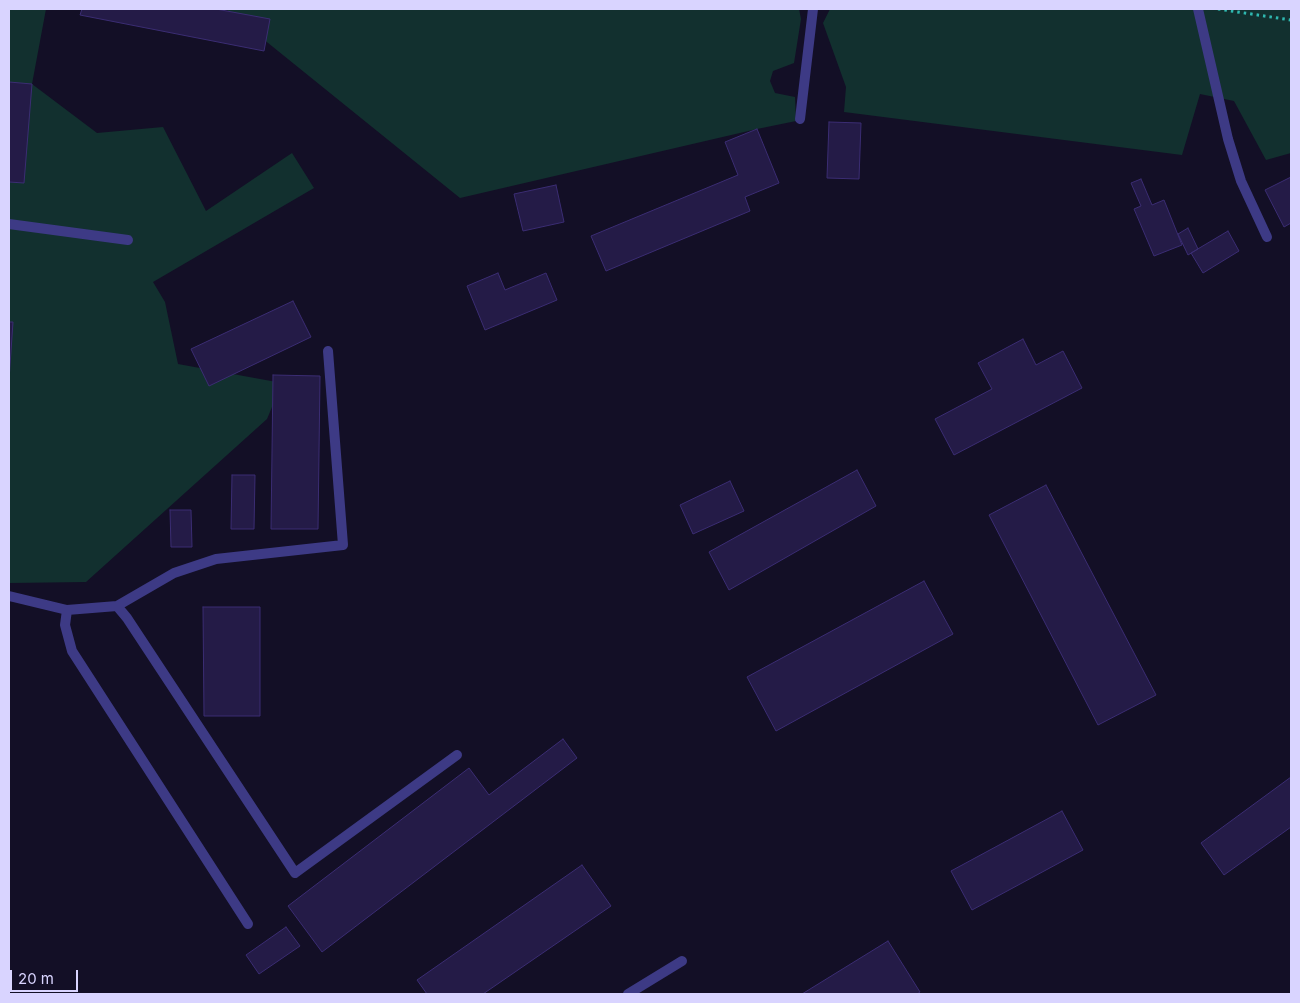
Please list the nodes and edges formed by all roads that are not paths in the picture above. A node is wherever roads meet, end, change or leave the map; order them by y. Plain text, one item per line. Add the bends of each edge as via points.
1 (813, 9) edge
2 (1198, 9) edge
3 (800, 119) dead end
4 (9, 224) edge
5 (1267, 238) dead end
6 (128, 240) dead end
7 (328, 351) dead end
8 (9, 596) edge
9 (117, 606) junction
10 (66, 610) junction
11 (457, 755) dead end
12 (248, 924) dead end
13 (682, 962) dead end
14 (628, 994) edge

1 - 3 lane
2 - 5 lane via 1228,139 1241,182
4 - 6 lane
7 - 9 lane via 342,545 216,559 174,573
8 - 10 lane
9 - 10 lane
9 - 11 lane via 295,873
10 - 12 lane via 65,625 72,651
13 - 14 lane

